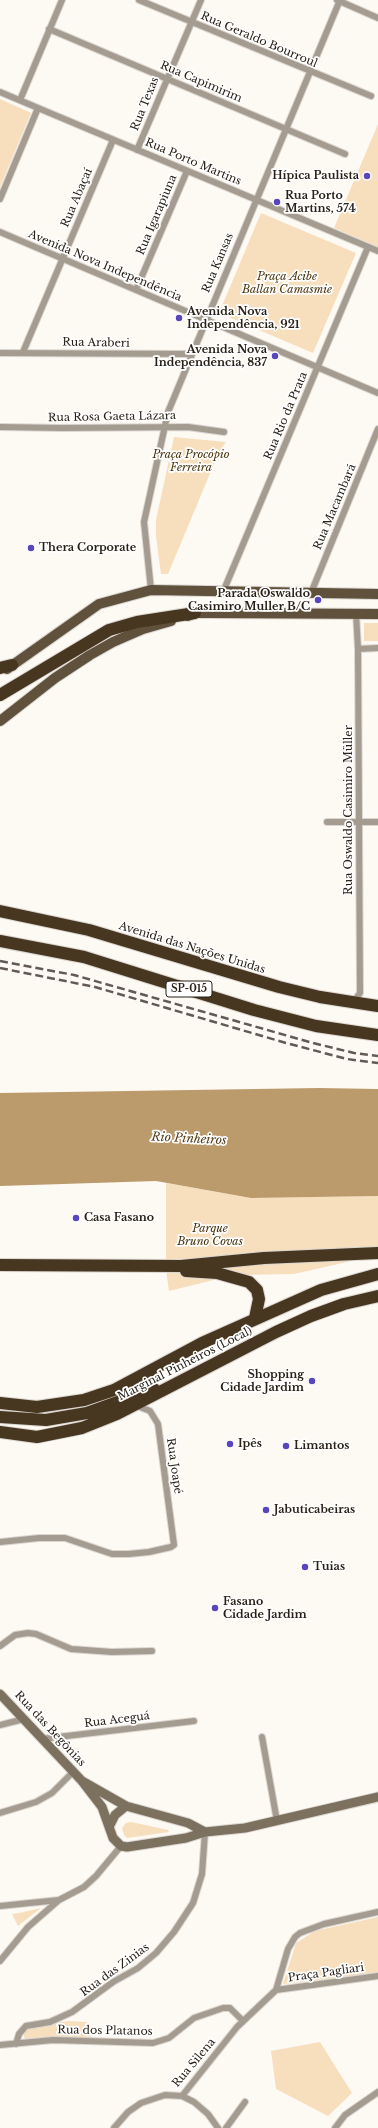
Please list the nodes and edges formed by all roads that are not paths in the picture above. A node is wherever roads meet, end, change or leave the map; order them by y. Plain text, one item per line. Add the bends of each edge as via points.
1 (61, 0) edge
2 (139, 0) edge
3 (201, 0) edge
4 (339, 0) edge
5 (378, 18) edge
6 (192, 22) junction
7 (49, 29) junction
8 (310, 72) junction
9 (167, 79) junction
10 (0, 92) edge
11 (371, 96) dead end
12 (20, 100) junction
13 (38, 108) junction
14 (286, 129) junction
15 (113, 140) junction
16 (137, 150) junction
17 (345, 154) dead end
18 (187, 171) junction
19 (0, 199) edge
20 (256, 200) junction
21 (0, 232) edge
22 (368, 247) junction
23 (378, 252) edge
24 (62, 259) junction
25 (136, 290) junction
26 (206, 319) junction
27 (23, 352) junction
28 (0, 353) edge
29 (192, 354) junction
30 (317, 367) junction
31 (378, 393) edge
32 (164, 426) junction
33 (0, 427) edge
34 (378, 429) edge
35 (224, 432) dead end
36 (151, 590) junction
37 (223, 592) junction
38 (311, 593) junction
39 (378, 594) edge
40 (195, 613) junction
41 (356, 613) junction
42 (378, 614) edge
43 (358, 648) junction
44 (378, 648) edge
45 (12, 666) junction
46 (0, 668) edge
47 (0, 673) edge
48 (2, 694) edge
49 (0, 721) edge
50 (328, 822) dead end
51 (359, 822) junction
52 (378, 822) edge
53 (1, 911) edge
54 (0, 941) edge
55 (351, 1002) junction
56 (375, 1006) edge
57 (378, 1035) edge
58 (378, 1253) edge
59 (0, 1265) edge
60 (152, 1266) junction
61 (378, 1274) edge
62 (378, 1296) edge
63 (255, 1318) junction
64 (181, 1380) junction
65 (0, 1403) edge
66 (135, 1405) junction
67 (0, 1417) edge
68 (0, 1432) edge
69 (0, 1542) edge
70 (0, 1646) edge
71 (152, 1651) dead end
72 (0, 1694) edge
73 (24, 1719) junction
74 (194, 1720) dead end
75 (0, 1725) edge
76 (262, 1737) dead end
77 (41, 1739) junction
78 (73, 1772) junction
79 (82, 1781) junction
80 (378, 1797) edge
81 (126, 1806) junction
82 (0, 1812) edge
83 (277, 1821) junction
84 (188, 1823) junction
85 (110, 1825) junction
86 (205, 1832) junction
87 (186, 1838) junction
88 (121, 1846) junction
89 (59, 1900) junction
90 (0, 1906) edge
91 (378, 1912) edge
92 (0, 1961) edge
93 (378, 1976) edge
94 (276, 1990) junction
95 (244, 2021) junction
96 (16, 2044) junction
97 (0, 2045) edge
98 (377, 2094) edge
99 (182, 2096) junction
100 (245, 2102) dead end
101 (114, 2128) edge
102 (218, 2128) edge
103 (226, 2128) edge
104 (335, 2128) edge

1 - 7 street
2 - 6 street, Rua Geraldo Bourroul
3 - 6 street, Rua Texas
4 - 5 street
4 - 8 street, Rua Kansas
6 - 8 street, Rua Geraldo Bourroul
6 - 9 street, Rua Texas
7 - 9 street, Rua Capimirim
7 - 12 street
8 - 11 street, Rua Geraldo Bourroul
8 - 14 street, Rua Kansas
9 - 14 street, Rua Capimirim
9 - 16 street, Rua Texas
10 - 12 street, Rua Porto Martins
12 - 13 street, Rua Porto Martins
13 - 15 street, Rua Porto Martins
13 - 19 street
14 - 17 street, Rua Capimirim
14 - 20 street, Rua Kansas
15 - 16 street, Rua Porto Martins
15 - 24 street, Rua Abaçaí
16 - 18 street, Rua Porto Martins
18 - 20 street, Rua Porto Martins
18 - 25 street, Rua Igarapiuna
20 - 22 street, Rua Porto Martins
20 - 26 street, Rua Kansas
21 - 24 street, Avenida Nova Independência
22 - 23 street, Rua Porto Martins
22 - 30 street, Rua Rio da Prata
24 - 25 street, Avenida Nova Independência
24 - 27 street, Rua Abaçaí
25 - 26 street, Avenida Nova Independência
26 - 29 street, Rua Kansas
26 - 30 street, Avenida Nova Independência
27 - 28 street, Rua Araberi
27 - 29 street, Rua Araberi
29 - 32 street, Rua Kansas
30 - 31 street, Avenida Nova Independência
30 - 37 street, Rua Rio da Prata
32 - 33 street, Rua Rosa Gaeta Lázara
32 - 35 street, Rua Rosa Gaeta Lázara
32 - 36 street, Rua Kansas via 144,522
34 - 38 street, Rua Macambará
36 - 37 main road
36 - 45 main road via 100,604
37 - 38 main road
38 - 39 main road
40 - 41 main road
40 - 48 highway via 137,622 109,630
40 - 49 main road via 142,629 113,642 55,678
41 - 42 main road
41 - 43 street, Rua Oswaldo Casimiro Müller
43 - 44 street
43 - 51 street, Rua Oswaldo Casimiro Müller
45 - 46 highway
45 - 47 main road
50 - 51 street
51 - 52 street
51 - 55 street, Rua Oswaldo Casimiro Müller via 360,994
53 - 55 highway, Avenida das Nações Unidas via 89,930 279,987
54 - 57 highway, SP-015 via 84,957 254,1010 316,1026
55 - 56 highway, Avenida das Nações Unidas
58 - 60 highway
59 - 60 highway
60 - 63 highway via 188,1272 217,1273 249,1282 257,1290 259,1299
61 - 63 highway via 321,1290
62 - 64 highway, Marginal Pinheiros (Local) via 344,1304 311,1316
63 - 65 highway via 114,1390 84,1400 37,1407
64 - 66 highway, Marginal Pinheiros (Local)
64 - 67 highway via 87,1413 46,1420
66 - 68 highway, Marginal Pinheiros (Local) via 82,1428 58,1434 37,1437
66 - 69 street, Rua Joapé via 150,1411 158,1424 174,1542 171,1547 129,1554 112,1554 65,1538
70 - 71 street via 15,1635 28,1632 71,1648 112,1652
72 - 73 main road, Rua das Begônias
73 - 75 street
73 - 77 main road, Rua das Begônias
74 - 77 street, Rua Aceguá
76 - 83 street
77 - 78 main road, Rua das Begônias
78 - 79 main road, Rua das Begônias
78 - 82 street via 52,1793 36,1802
79 - 81 main road, Rua das Begônias
79 - 85 main road, Rua das Begônias via 97,1798
80 - 83 main road
81 - 84 main road, Rua das Begônias
81 - 85 main road via 115,1815
83 - 86 main road via 234,1830
84 - 86 main road, Rua das Begônias
84 - 87 main road via 189,1831
85 - 88 main road, Rua das Begônias via 113,1838
86 - 87 main road
86 - 96 street, Rua das Zinias via 202,1874 198,1890 193,1903 170,1938 138,1968 102,1989 78,2008 50,2022 26,2026 19,2034
87 - 88 main road
88 - 89 street via 84,1887
89 - 90 street
89 - 92 street via 28,1927
91 - 94 street, Praça Pagliari via 300,1932 288,1948
93 - 94 street, Praça Pagliari
94 - 95 street, Praça Pagliari
95 - 96 street, Rua dos Platanos via 230,2008 223,2008 194,2018 169,2038 153,2043 53,2040
95 - 99 street, Rua Silena
96 - 97 street, Rua dos Platanos
98 - 104 street via 345,2115
99 - 101 street, Rua Silena via 160,2096 141,2103 128,2112
99 - 102 street via 208,2114
100 - 103 street

